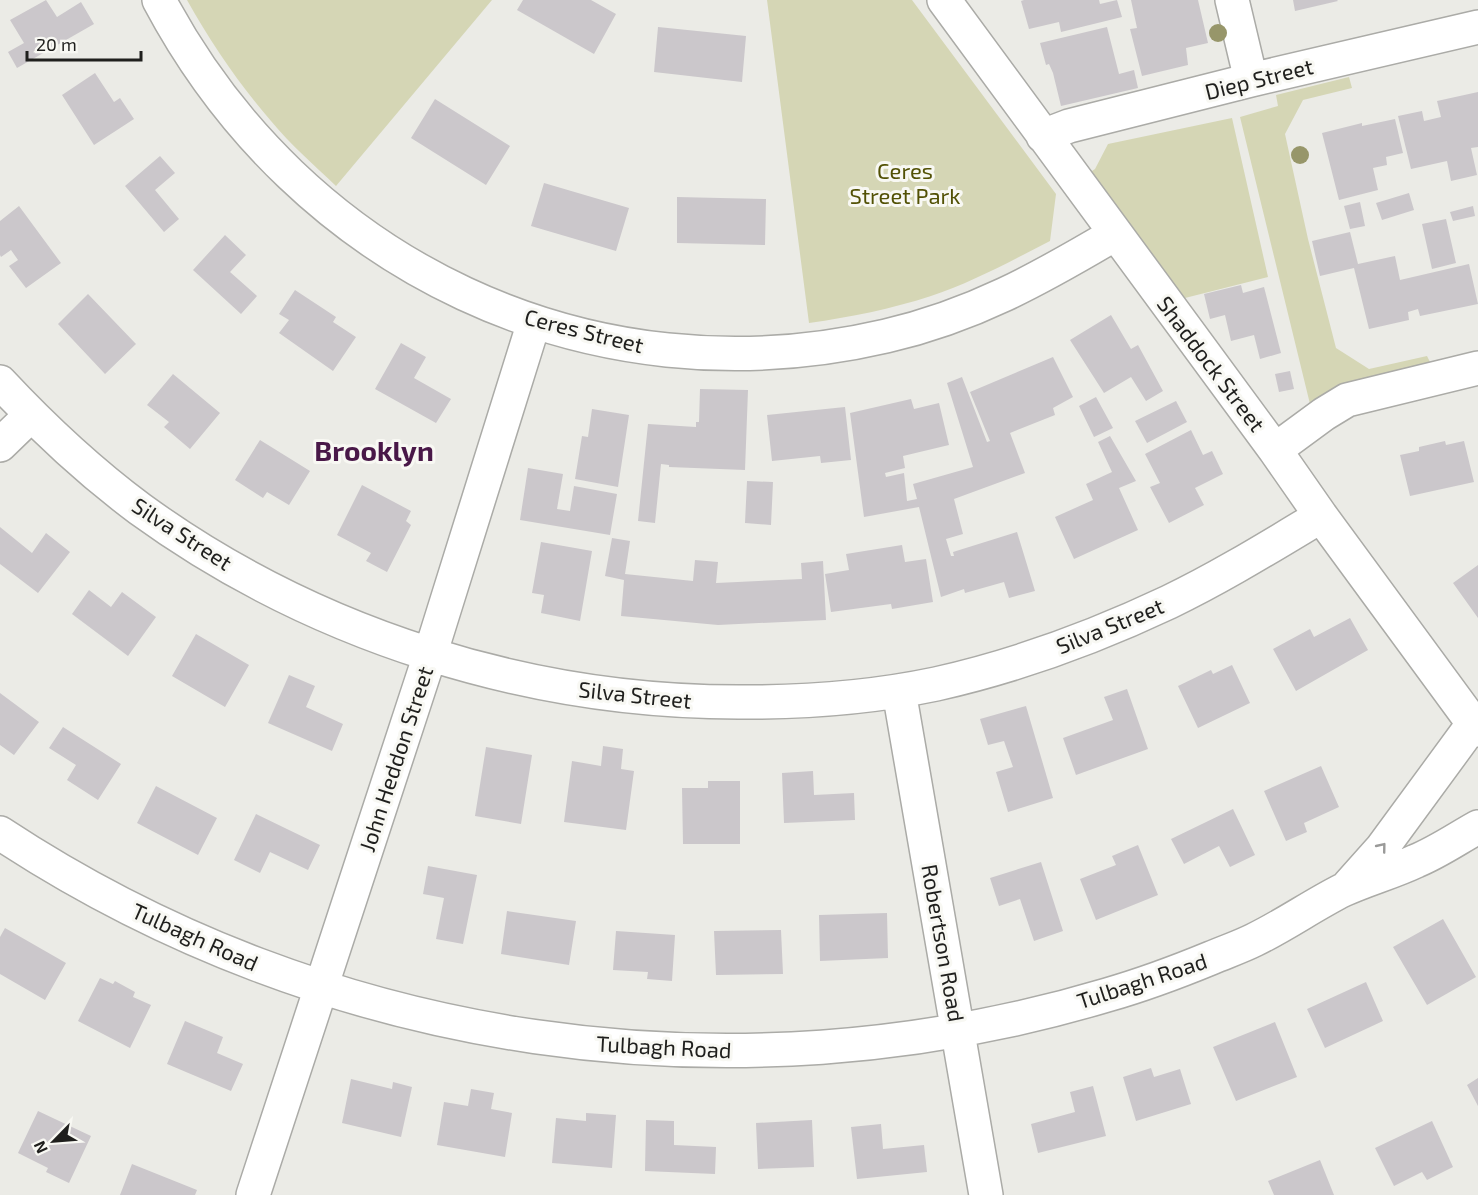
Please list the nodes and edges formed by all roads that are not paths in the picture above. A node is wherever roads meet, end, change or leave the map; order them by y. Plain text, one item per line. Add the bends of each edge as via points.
1 (159, 0) edge
2 (944, 0) edge
3 (1232, 0) edge
4 (1478, 27) edge
5 (1251, 80) junction
6 (1042, 136) junction
7 (1115, 234) junction
8 (534, 322) junction
9 (1478, 368) edge
10 (0, 382) edge
11 (31, 415) junction
12 (0, 445) edge
13 (1275, 450) junction
14 (1321, 516) junction
15 (430, 655) junction
16 (899, 691) junction
17 (1476, 725) edge
18 (1478, 827) edge
19 (0, 833) edge
20 (1343, 890) junction
21 (322, 988) junction
22 (958, 1030) junction
23 (253, 1195) edge
24 (986, 1195) edge

1 - 8 street, Ceres Street via 199,68 233,114 297,183 367,237 432,278
2 - 6 street, Shaddock Street
3 - 5 street
4 - 5 street, Diep Street
5 - 6 street, Diep Street
6 - 7 street, Shaddock Street
7 - 8 street, Ceres Street via 994,301 941,321 831,347 707,354 645,348
7 - 13 street, Shaddock Street
8 - 15 street, John Heddon Street
9 - 13 street via 1347,400
10 - 11 street, Silva Street
11 - 12 street
11 - 15 street, Silva Street via 116,490 201,549 328,616
13 - 14 street, Shaddock Street
14 - 16 street, Silva Street via 1173,600 1118,626 1005,665
14 - 17 street, Shaddock Street
15 - 16 street, Silva Street via 537,682 675,701 810,701
15 - 21 street, John Heddon Street
16 - 22 street, Robertson Road
20 -> 17 street, Tulbagh Road via 1382,848
18 - 20 street, Tulbagh Road via 1418,861
19 - 21 street, Tulbagh Road via 101,894 173,930
20 - 22 street, Tulbagh Road via 1252,942 1181,970 1108,995
21 - 22 street, Tulbagh Road via 399,1011 478,1028 557,1041 637,1048 798,1049
21 - 23 street, John Heddon Street
22 - 24 street, Robertson Road

